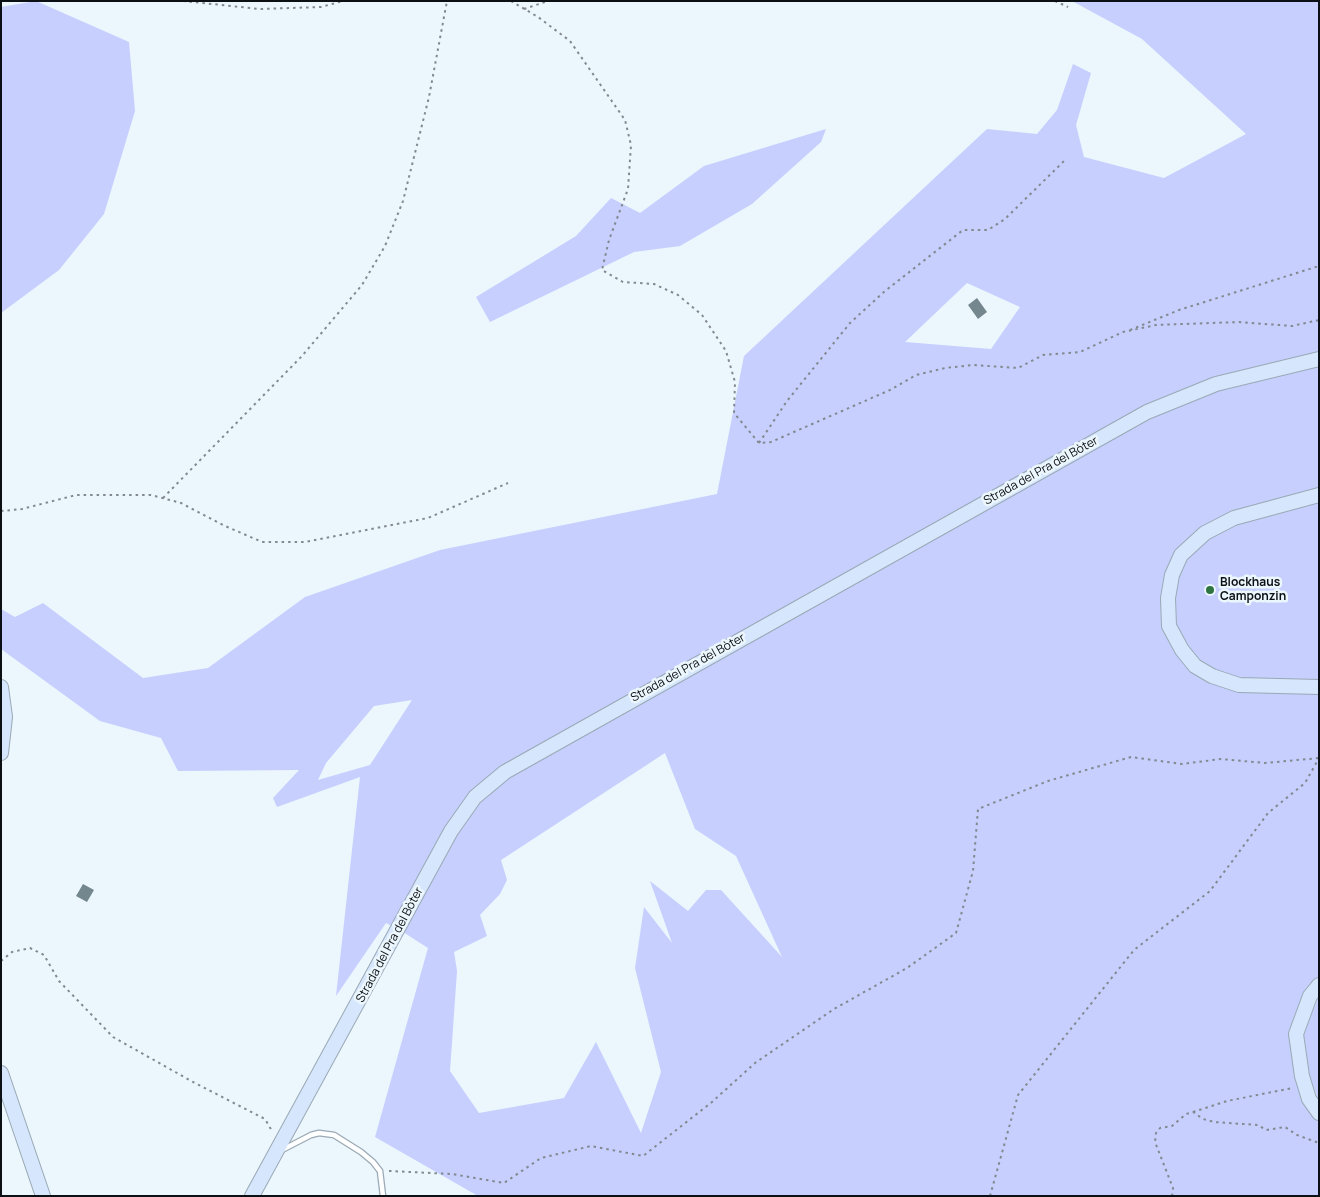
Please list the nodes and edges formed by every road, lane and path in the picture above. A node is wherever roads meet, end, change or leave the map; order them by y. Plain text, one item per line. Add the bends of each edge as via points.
1 (183, 1) edge
2 (343, 1) edge
3 (447, 1) edge
4 (511, 1) edge
5 (548, 1) edge
6 (1055, 1) edge
7 (1068, 7) dead end
8 (524, 9) junction
9 (1064, 162) dead end
10 (1319, 266) edge
11 (1319, 320) edge
12 (1123, 332) junction
13 (1319, 359) edge
14 (759, 443) junction
15 (508, 483) dead end
16 (1319, 495) edge
17 (163, 498) junction
18 (1, 511) edge
19 (1, 687) edge
20 (1319, 687) edge
21 (1, 754) edge
22 (1319, 758) edge
23 (1, 961) edge
24 (1319, 985) edge
25 (1, 1073) edge
26 (1305, 1085) junction
27 (1193, 1112) junction
28 (1319, 1113) edge
29 (271, 1127) dead end
30 (1319, 1143) edge
31 (278, 1151) junction
32 (380, 1171) junction
33 (44, 1196) edge
34 (252, 1196) edge
35 (383, 1196) edge
36 (989, 1196) edge
37 (1172, 1196) edge

1 - 2 path via 260,10 321,7
3 - 17 path via 429,97 403,201 385,246 362,285 302,356
4 - 8 path
5 - 8 path
6 - 7 path
8 - 14 path via 570,41 625,120 631,145 628,189 609,240 602,270 624,282 654,284 678,295 702,315 726,351 735,382 734,413
9 - 14 path via 1005,219 988,230 963,230 850,323 793,394
10 - 12 path via 1179,310
11 - 12 path via 1292,326 1239,322 1156,325
12 - 14 path via 1080,352 1043,355 1018,368 973,365 916,376 780,438
13 - 31 main road, Strada del Pra del Bòter via 1216,384 1147,412 505,772 474,797 451,831
15 - 17 path via 428,518 305,542 262,542 222,526 182,503
16 - 20 main road via 1234,518 1205,533 1181,555 1172,575 1168,598 1169,626 1182,650 1196,666 1212,676 1239,685
17 - 18 path via 151,495 76,495
19 - 21 main road via 6,717
22 - 32 path via 1265,763 1221,759 1182,764 1131,758 1048,781 978,809 973,872 956,933 907,968 834,1009 755,1064 643,1156 591,1146 541,1158 504,1183 452,1174
22 - 36 path via 1305,783 1268,813 1210,891 1134,950 1018,1095
23 - 29 path via 12,952 30,948 44,955 58,981 112,1037 265,1120
24 - 26 main road via 1310,996 1296,1034
25 - 33 main road
26 - 27 path via 1227,1101
26 - 28 main road via 1309,1099
27 - 30 path via 1214,1122 1258,1125 1266,1130 1286,1127
27 - 37 path via 1156,1133 1155,1142
31 - 32 lane via 304,1138 334,1135 361,1152
31 - 34 main road, Strada del Pra del Bòter
32 - 35 lane

